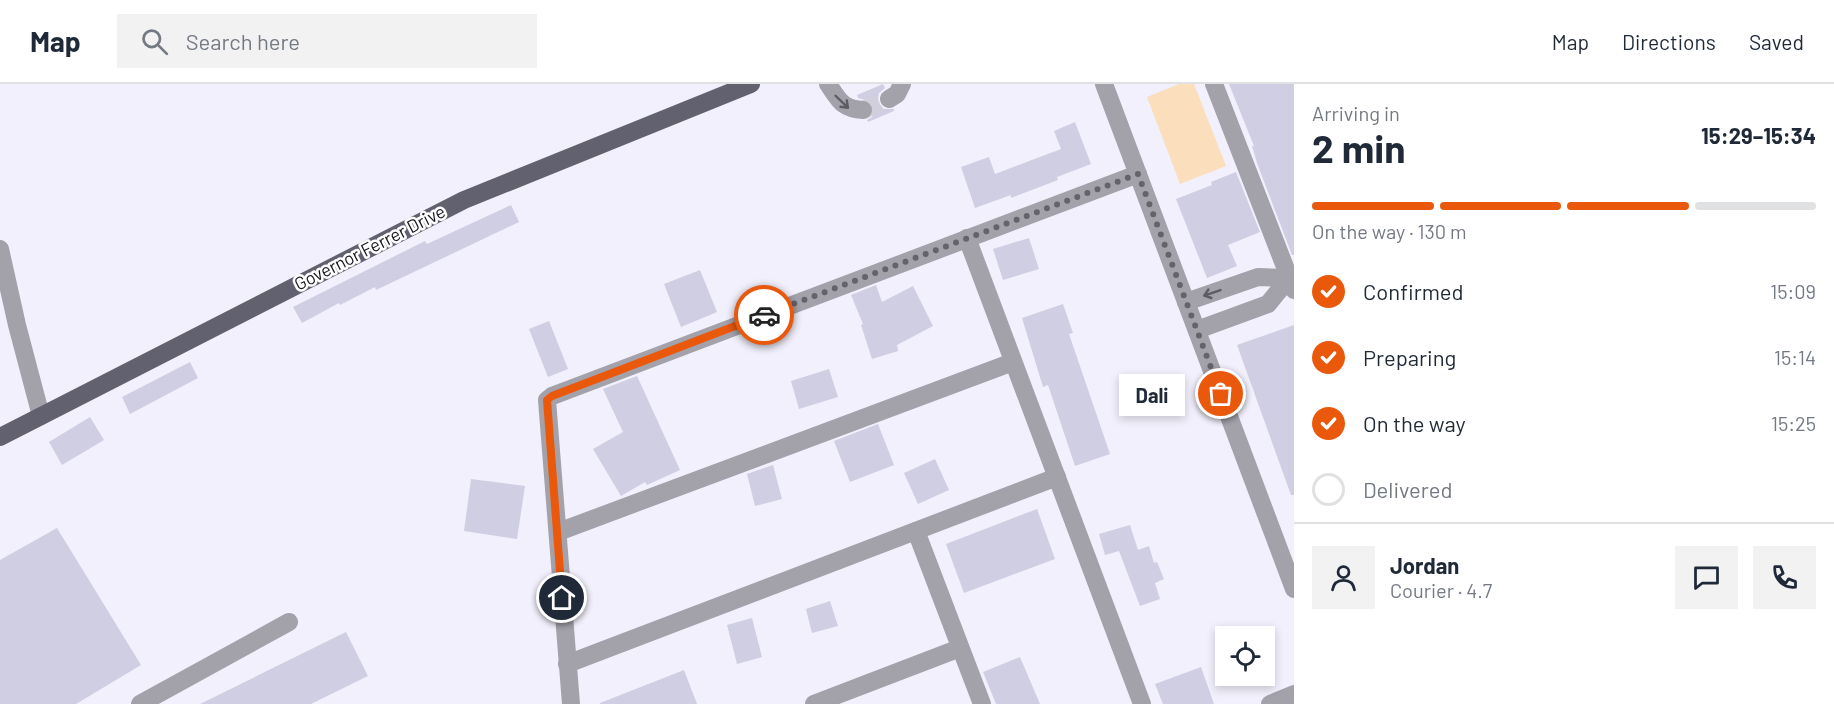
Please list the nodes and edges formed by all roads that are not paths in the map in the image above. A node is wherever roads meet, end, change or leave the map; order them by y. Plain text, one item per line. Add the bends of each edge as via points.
1 (751, 84) edge
2 (828, 84) edge
3 (902, 84) edge
4 (1104, 84) edge
5 (1214, 84) edge
6 (889, 99) tunnel mouth
7 (862, 110) dead end
8 (1138, 174) junction
9 (967, 238) junction
10 (0, 249) edge
11 (1292, 282) edge
12 (1186, 302) junction
13 (1197, 330) junction
14 (1013, 363) junction
15 (41, 417) junction
16 (0, 437) edge
17 (1057, 477) junction
18 (916, 531) junction
19 (558, 532) junction
20 (1294, 589) edge
21 (289, 622) dead end
22 (960, 648) junction
23 (567, 664) junction
24 (1294, 694) edge
25 (140, 704) edge
26 (571, 704) edge
27 (814, 704) edge
28 (982, 704) edge
29 (1142, 704) edge
30 (1270, 704) edge

1 - 15 main road, Governor Ferrer Drive via 464,200
2 -> 7 street via 841,104 851,110
3 - 6 street
4 - 8 street
5 - 11 street
8 - 9 street
8 - 12 street
9 - 14 street
9 - 19 street via 552,396 546,409
10 - 15 street
11 -> 12 street via 1258,277
11 - 13 street via 1268,304
12 - 13 street
13 - 20 street
14 - 17 street
14 - 19 street
15 - 16 main road, Governor Ferrer Drive
17 - 18 street
17 - 29 street
18 - 22 street
18 - 23 street
19 - 23 street
21 - 25 street
22 - 27 street
22 - 28 street
23 - 26 street
24 - 30 street

